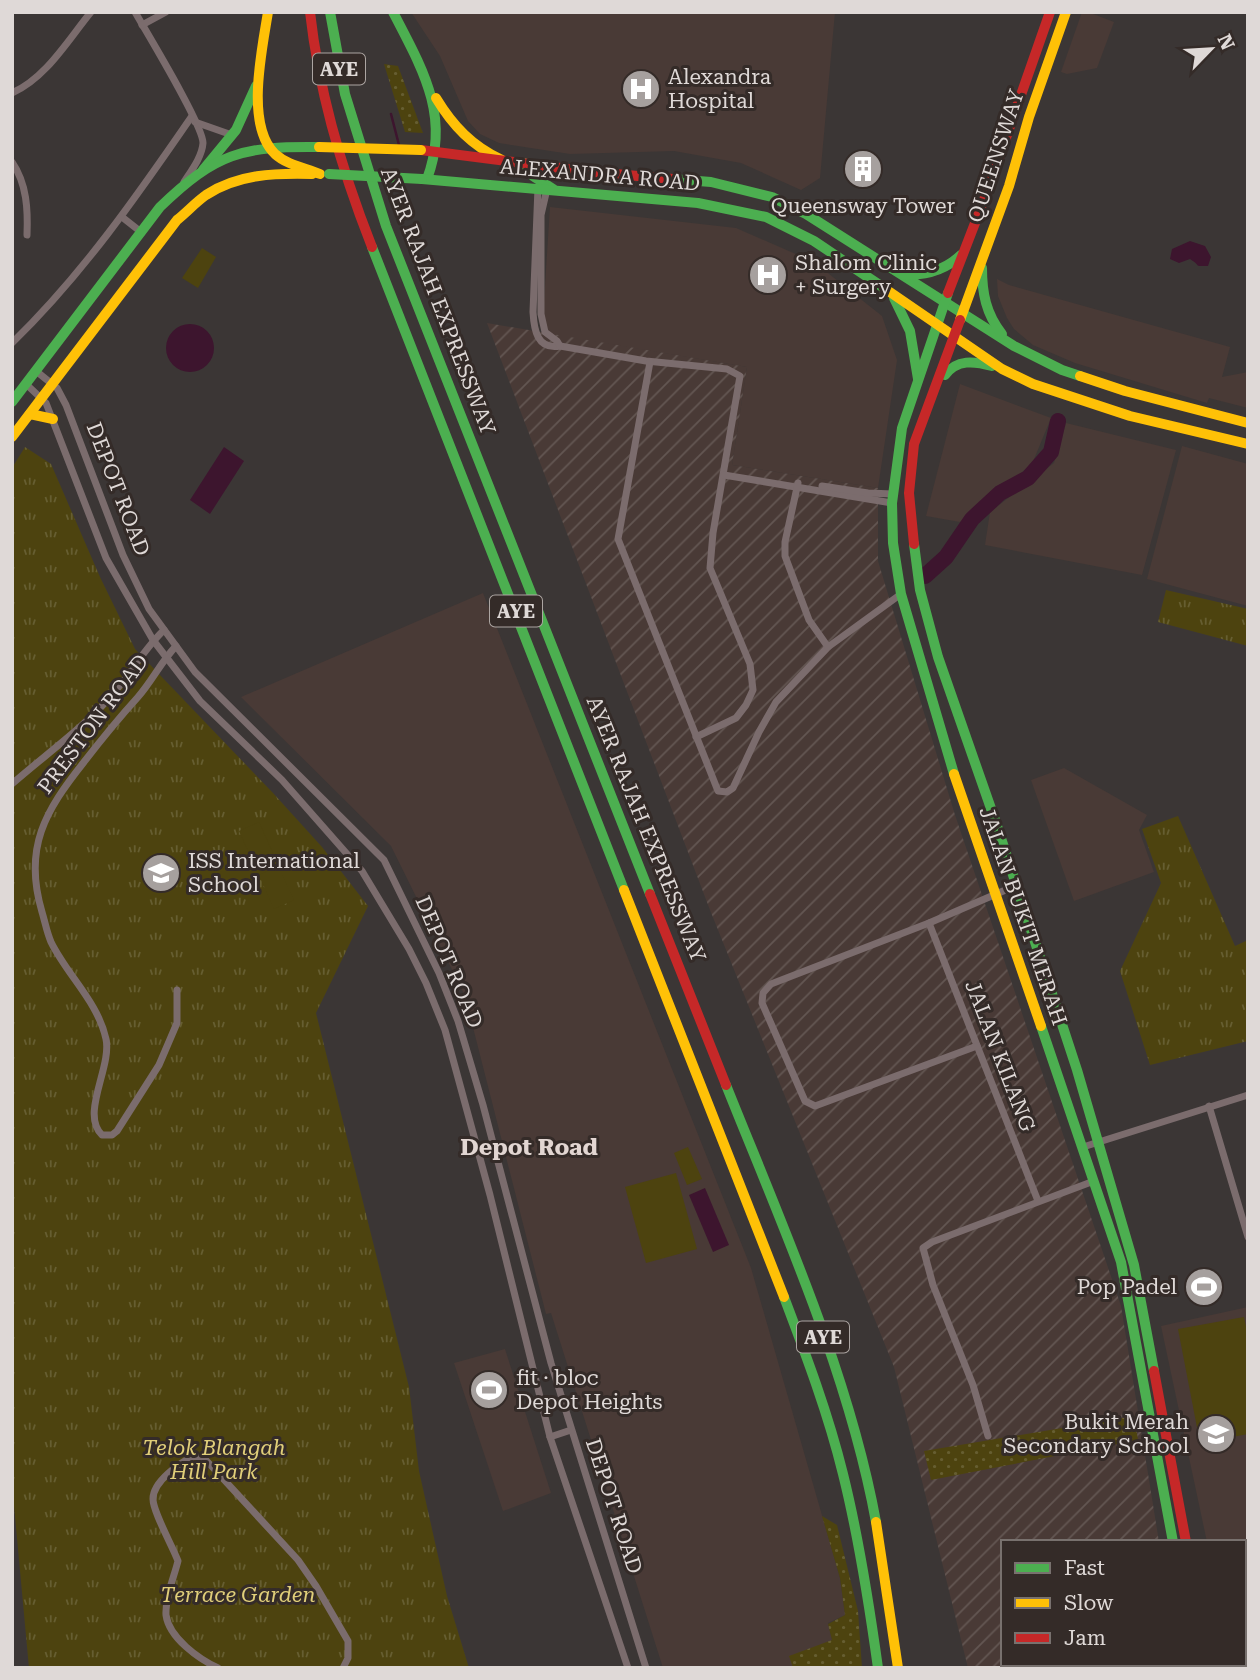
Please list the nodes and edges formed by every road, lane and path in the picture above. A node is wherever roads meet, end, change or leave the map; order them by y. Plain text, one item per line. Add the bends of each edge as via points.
1 (91, 12) edge
2 (135, 12) edge
3 (166, 12) edge
4 (268, 12) edge
5 (310, 12) edge
6 (330, 12) edge
7 (393, 12) edge
8 (1050, 12) edge
9 (1066, 12) edge
10 (142, 25) junction
11 (259, 78) junction
12 (425, 83) junction
13 (12, 93) edge
14 (193, 119) junction
15 (232, 135) junction
16 (268, 147) junction
17 (437, 152) junction
18 (502, 160) junction
19 (12, 162) edge
20 (524, 163) junction
21 (203, 170) junction
22 (324, 174) junction
23 (424, 179) junction
24 (184, 183) junction
25 (546, 189) junction
26 (122, 217) junction
27 (141, 232) junction
28 (27, 235) dead end
29 (965, 250) junction
30 (982, 261) junction
31 (896, 273) junction
32 (893, 296) junction
33 (944, 303) junction
34 (963, 312) junction
35 (937, 325) junction
36 (955, 335) junction
37 (12, 343) edge
38 (1014, 346) junction
39 (650, 362) junction
40 (1002, 369) junction
41 (1062, 370) junction
42 (37, 371) junction
43 (51, 383) junction
44 (26, 384) junction
45 (918, 386) junction
46 (934, 393) junction
47 (1063, 395) junction
48 (41, 399) junction
49 (12, 402) edge
50 (30, 414) junction
51 (53, 419) junction
52 (1248, 423) edge
53 (12, 437) edge
54 (1248, 444) edge
55 (725, 473) junction
56 (797, 485) junction
57 (893, 498) junction
58 (901, 594) junction
59 (164, 630) junction
60 (153, 640) junction
61 (176, 646) junction
62 (828, 647) junction
63 (166, 657) junction
64 (947, 683) junction
65 (927, 689) junction
66 (696, 737) junction
67 (12, 784) edge
68 (1017, 885) junction
69 (996, 894) junction
70 (929, 923) junction
71 (1044, 968) junction
72 (177, 990) dead end
73 (1031, 998) junction
74 (978, 1046) junction
75 (1248, 1095) edge
76 (1209, 1106) junction
77 (1098, 1141) junction
78 (1083, 1147) junction
79 (1094, 1181) junction
80 (1038, 1201) junction
81 (1248, 1237) edge
82 (571, 1430) junction
83 (988, 1436) dead end
84 (551, 1437) junction
85 (1173, 1540) edge
86 (1186, 1540) edge
87 (218, 1668) edge
88 (342, 1668) edge
89 (628, 1668) edge
90 (646, 1668) edge
91 (878, 1668) edge
92 (898, 1668) edge

1 - 13 street via 37,77
2 - 10 street
3 - 10 street
4 - 11 main road
5 - 91 main road, AYER RAJAH EXPRESSWAY / AYE via 330,125 366,231 813,1372 843,1473
6 - 92 main road, AYER RAJAH EXPRESSWAY / AYE via 334,51 352,125 386,226 833,1363 864,1467 885,1569
7 - 12 main road
8 - 29 main road, QUEENSWAY
9 - 30 main road, QUEENSWAY
10 - 14 street
11 - 15 main road
11 - 16 main road via 261,133
12 - 17 main road via 437,121
12 - 18 main road via 463,137
14 - 15 street
14 - 24 street via 202,147
14 - 26 street
15 - 21 main road
16 - 17 main road, ALEXANDRA ROAD, bridge
16 - 21 main road, ALEXANDRA ROAD
16 - 22 main road via 278,157
17 - 18 main road, ALEXANDRA ROAD
17 - 23 main road
18 - 20 main road, ALEXANDRA ROAD
19 - 28 street via 28,206
20 - 25 main road
20 - 31 main road, ALEXANDRA ROAD via 711,182 772,197
21 - 24 main road, ALEXANDRA ROAD
22 - 23 main road, ALEXANDRA ROAD, bridge
22 - 43 main road, ALEXANDRA ROAD via 242,178 207,193 177,220
23 - 25 main road, ALEXANDRA ROAD
24 - 27 main road, ALEXANDRA ROAD
25 - 32 main road, ALEXANDRA ROAD via 698,202 766,217 814,242
25 - 39 street via 534,329 540,341 552,348
26 - 27 street
26 - 37 street via 44,312
27 - 42 main road, ALEXANDRA ROAD
29 - 31 main road via 952,264 933,272 915,276
29 - 33 main road, QUEENSWAY
30 - 34 main road, QUEENSWAY
30 - 38 main road via 987,309
31 - 33 main road, ALEXANDRA ROAD
32 - 35 main road, ALEXANDRA ROAD
32 - 45 main road via 910,331
33 - 34 main road, ALEXANDRA ROAD
33 - 35 main road, JALAN BUKIT MERAH
34 - 36 main road, JALAN BUKIT MERAH
34 - 38 main road, ALEXANDRA ROAD
35 - 36 main road, ALEXANDRA ROAD
35 - 45 main road, JALAN BUKIT MERAH
36 - 40 main road, ALEXANDRA ROAD
36 - 46 main road, JALAN BUKIT MERAH
38 - 41 main road, ALEXANDRA ROAD
39 - 55 street via 727,369 740,376
39 - 66 street via 618,539
40 - 46 main road via 963,362 950,366
40 - 47 main road, ALEXANDRA ROAD
41 - 47 main road via 1054,381
41 - 52 main road, ALEXANDRA ROAD
42 - 43 street, DEPOT ROAD
42 - 44 main road, ALEXANDRA ROAD
43 - 48 main road, ALEXANDRA ROAD
43 - 59 street, DEPOT ROAD via 66,405 122,555
44 - 48 street, DEPOT ROAD
44 - 49 main road, ALEXANDRA ROAD
45 - 57 main road, JALAN BUKIT MERAH via 902,428
46 - 64 main road, JALAN BUKIT MERAH via 914,444 909,493 920,590
47 - 54 main road, ALEXANDRA ROAD
48 - 50 main road, ALEXANDRA ROAD
48 - 51 street, DEPOT ROAD
50 - 51 main road
50 - 53 main road, ALEXANDRA ROAD
51 - 60 street, DEPOT ROAD via 106,558
55 - 56 street
55 - 66 street via 710,568 750,664 753,690 736,718
56 - 57 street
56 - 62 street via 785,556 809,620
57 - 58 main road, JALAN BUKIT MERAH via 893,543
58 - 62 street
58 - 65 main road, JALAN BUKIT MERAH
59 - 60 street
59 - 61 street, DEPOT ROAD
60 - 63 street, DEPOT ROAD
60 - 67 street via 117,690
61 - 63 street, PRESTON ROAD
61 - 82 street, DEPOT ROAD via 195,672 384,860 458,1021
62 - 66 street via 776,702 730,790 718,791
63 - 72 street, PRESTON ROAD via 56,797 41,827 34,861 38,899 51,941 106,1037 108,1058 94,1121 103,1135 117,1131 159,1065 177,1023
63 - 84 street, DEPOT ROAD via 200,701 282,780 362,872 426,983 445,1030
64 - 65 main road
64 - 68 main road, JALAN BUKIT MERAH
65 - 69 main road, JALAN BUKIT MERAH
68 - 69 street
68 - 71 main road, JALAN BUKIT MERAH
69 - 70 street
69 - 73 main road, JALAN BUKIT MERAH
70 - 74 street, JALAN KILANG
70 - 74 street via 771,984 762,1003 805,1101 814,1107
71 - 73 main road via 1044,989
71 - 77 main road, JALAN BUKIT MERAH
73 - 78 main road, JALAN BUKIT MERAH
74 - 80 street, JALAN KILANG
75 - 76 street
76 - 77 street
76 - 81 street
77 - 78 street
77 - 86 main road, JALAN BUKIT MERAH via 1141,1296
78 - 79 main road, JALAN BUKIT MERAH
79 - 80 street
79 - 85 main road, JALAN BUKIT MERAH via 1130,1302
80 - 83 street via 922,1248
82 - 84 street
82 - 90 street, DEPOT ROAD
84 - 89 street, DEPOT ROAD
87 - 88 street via 201,1661 174,1633 166,1615 178,1561 153,1499 163,1479 194,1455 218,1472 298,1560 348,1642 348,1658

